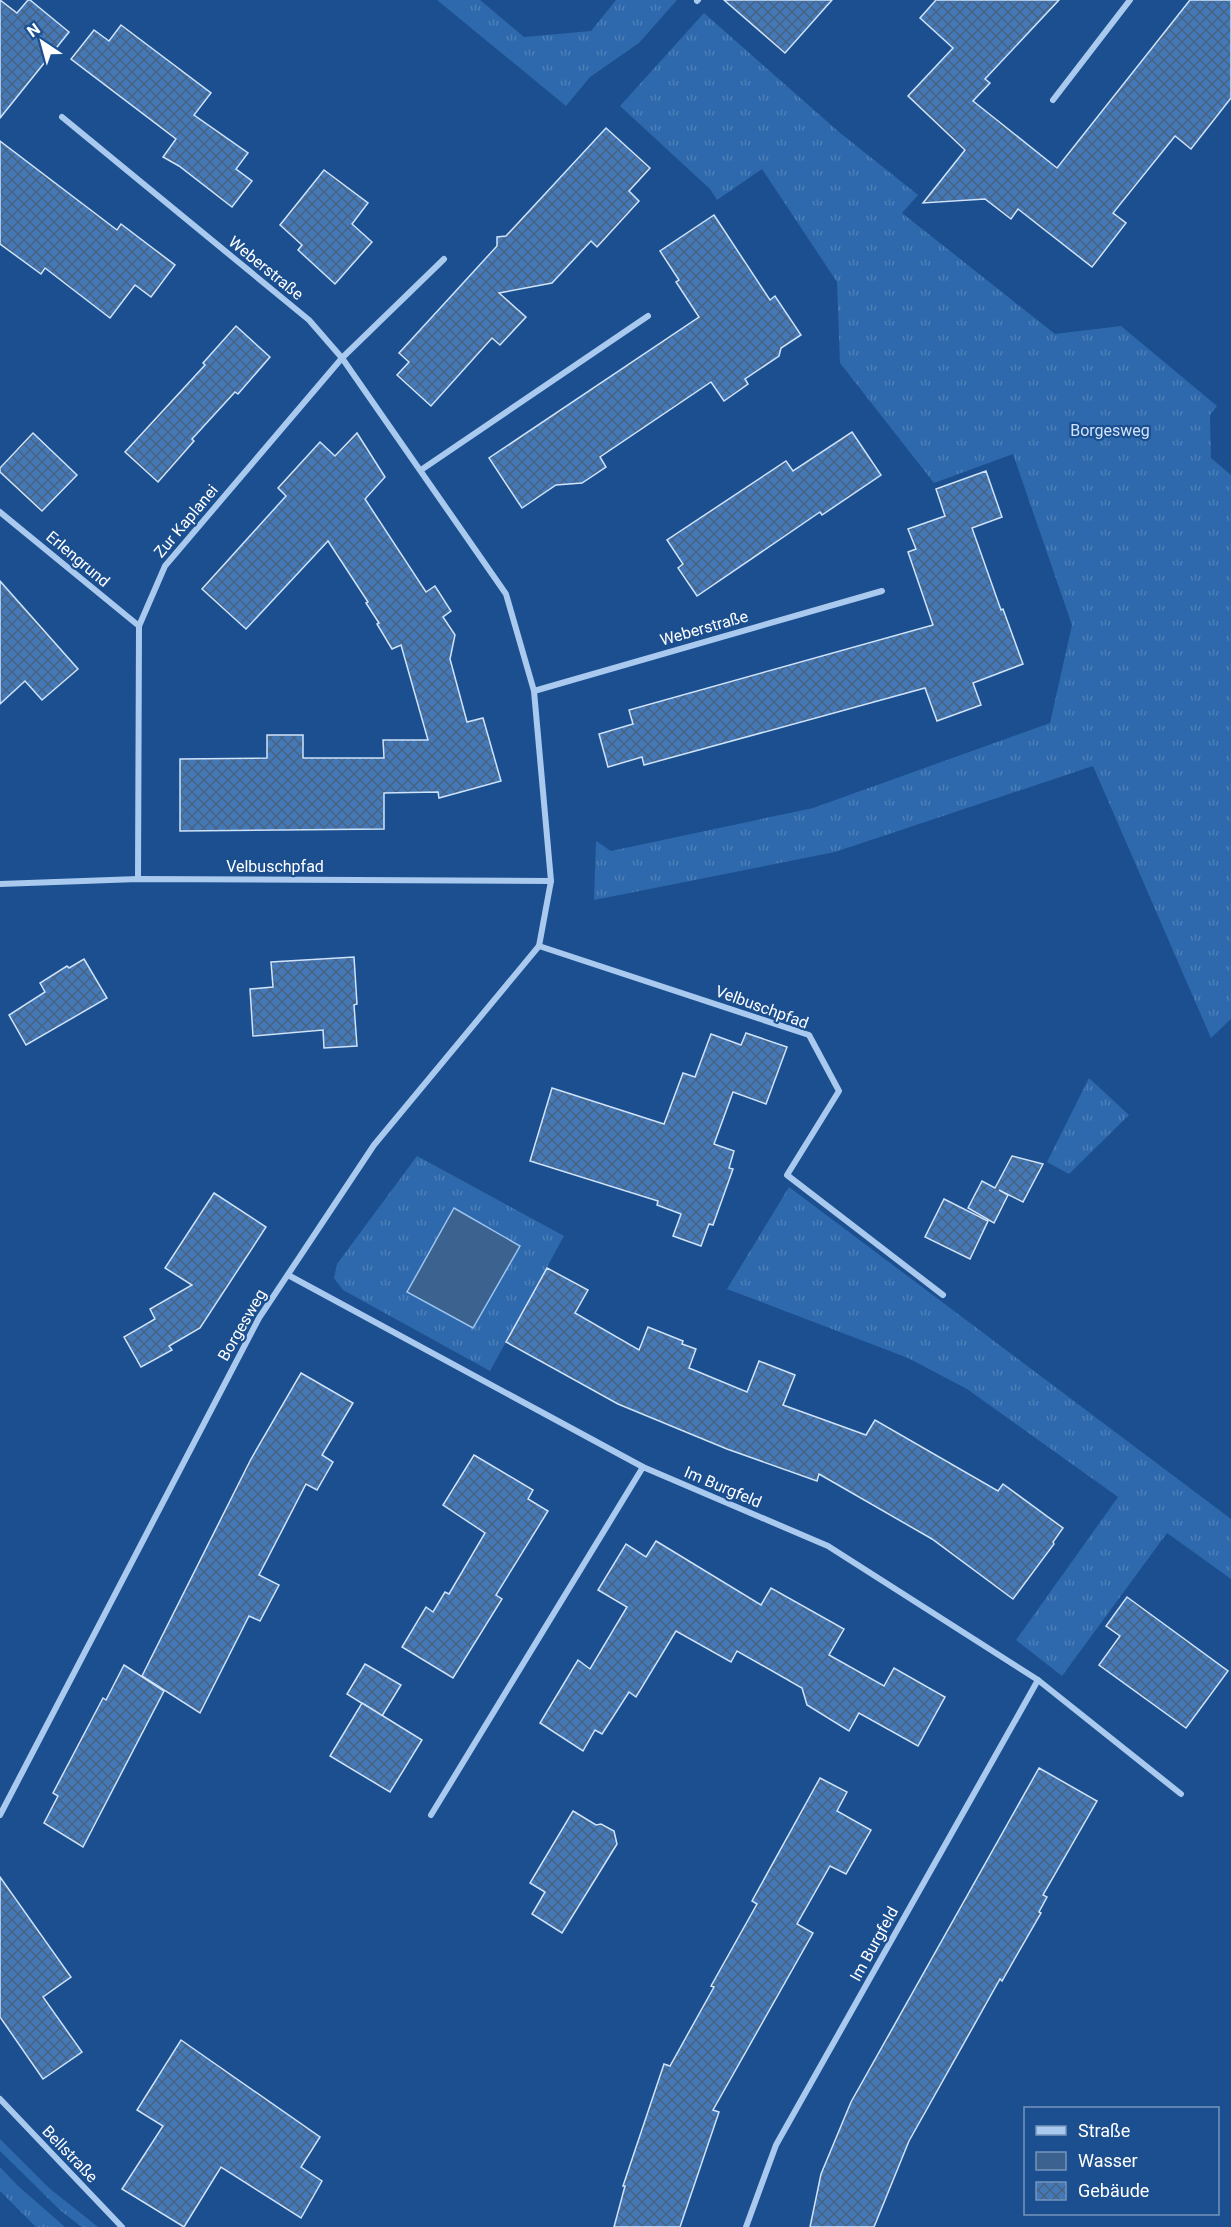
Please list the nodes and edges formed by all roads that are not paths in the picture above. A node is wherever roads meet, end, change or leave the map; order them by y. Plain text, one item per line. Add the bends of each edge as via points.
1 (1130, 0) edge
2 (1053, 100) dead end
3 (62, 117) dead end
4 (444, 259) dead end
5 (648, 315) dead end
6 (342, 358) junction
7 (421, 470) junction
8 (0, 512) edge
9 (882, 591) dead end
10 (138, 626) junction
11 (534, 691) junction
12 (138, 879) junction
13 (551, 881) junction
14 (0, 884) edge
15 (538, 946) junction
16 (288, 1275) junction
17 (943, 1295) dead end
18 (643, 1467) junction
19 (1038, 1680) junction
20 (1181, 1794) dead end
21 (0, 1815) edge
22 (431, 1815) dead end
23 (0, 2099) edge
24 (122, 2227) edge
25 (746, 2227) edge

1 - 2 street
3 - 6 street, Weberstraße via 309,320
4 - 6 street, Zur Kaplanei
5 - 7 street
6 - 7 street, Weberstraße
6 - 10 street, Zur Kaplanei via 165,566
7 - 11 street, Weberstraße via 506,594
8 - 10 street, Erlengrund
9 - 11 street, Weberstraße
10 - 12 street, Zur Kaplanei
11 - 13 street, Weberstraße
12 - 13 street, Velbuschpfad
12 - 14 street, Velbuschpfad
13 - 15 street, Borgesweg
15 - 16 street, Borgesweg via 375,1145
15 - 17 street, Velbuschpfad via 808,1035 838,1091 787,1175
16 - 18 street, Im Burgfeld
16 - 21 street, Borgesweg via 259,1318
18 - 19 street, Im Burgfeld via 828,1546
18 - 22 street
19 - 20 street, Im Burgfeld
19 - 25 street, Im Burgfeld via 776,2145
23 - 24 street, Bellstraße

